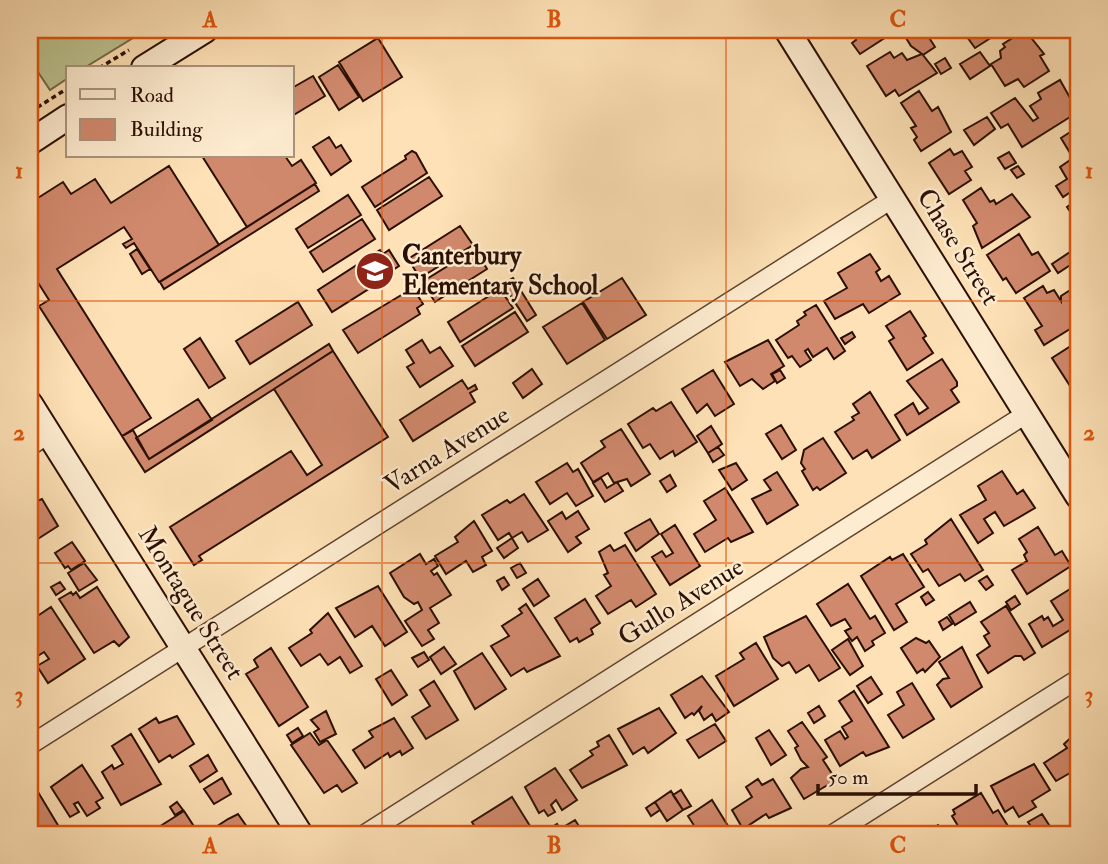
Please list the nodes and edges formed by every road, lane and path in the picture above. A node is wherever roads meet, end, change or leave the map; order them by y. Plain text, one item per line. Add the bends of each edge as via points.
1 (205, 30) edge
2 (787, 30) edge
3 (147, 66) edge
4 (66, 89) edge
5 (30, 112) edge
6 (66, 118) edge
7 (30, 142) edge
8 (892, 199) junction
9 (30, 404) edge
10 (1026, 414) junction
11 (39, 440) edge
12 (1078, 496) edge
13 (185, 647) junction
14 (1078, 679) edge
15 (30, 745) edge
16 (300, 834) edge
17 (365, 834) edge
18 (833, 834) edge

1 - 3 street
2 - 8 street, Chase Street
4 - 5 path
6 - 7 street
8 - 10 street, Chase Street
8 - 13 street, Varna Avenue
9 - 11 street, Montague Street
10 - 12 street, Chase Street
10 - 17 street, Gullo Avenue
11 - 13 street, Montague Street
13 - 15 street, Varna Avenue
13 - 16 street, Montague Street
14 - 18 street

